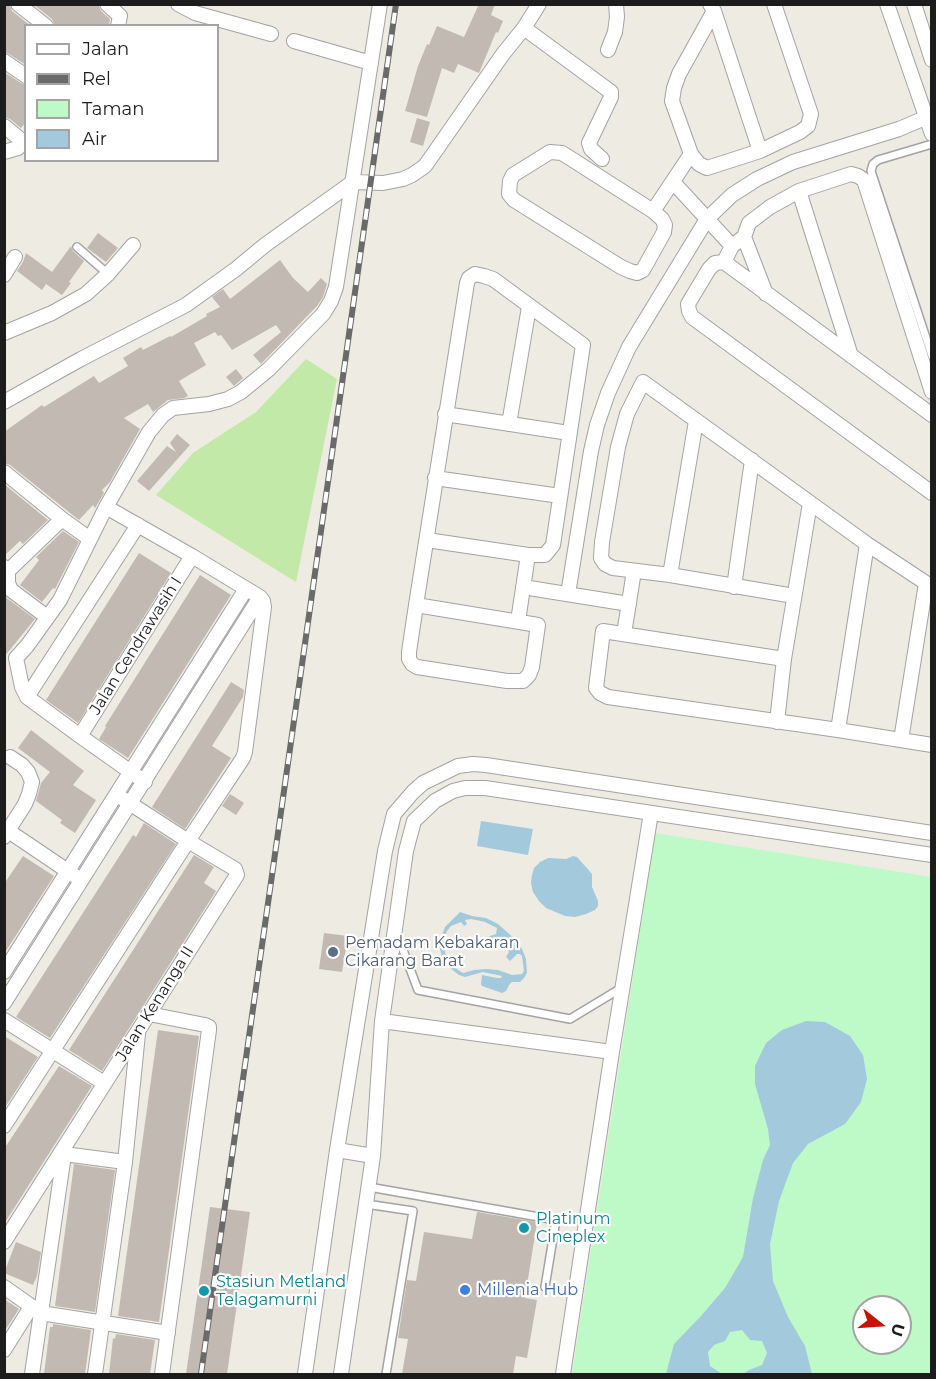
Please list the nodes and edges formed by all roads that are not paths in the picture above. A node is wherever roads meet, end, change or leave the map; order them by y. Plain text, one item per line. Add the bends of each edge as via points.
1 (18, 4) edge
2 (380, 4) edge
3 (539, 4) edge
4 (616, 4) edge
5 (774, 4) edge
6 (887, 4) edge
7 (914, 4) edge
8 (183, 6) edge
9 (115, 7) edge
10 (712, 8) edge
11 (43, 24) edge
12 (119, 24) edge
13 (524, 28) junction
14 (271, 34) dead end
15 (294, 41) dead end
16 (608, 50) dead end
17 (932, 60) edge
18 (4, 61) edge
19 (370, 63) junction
20 (24, 75) edge
21 (929, 116) edge
22 (4, 126) edge
23 (932, 134) edge
24 (932, 144) edge
25 (760, 151) junction
26 (4, 152) edge
27 (691, 154) junction
28 (602, 159) dead end
29 (353, 182) junction
30 (673, 182) junction
31 (799, 191) junction
32 (653, 211) junction
33 (707, 219) junction
34 (744, 237) junction
35 (134, 245) dead end
36 (732, 246) junction
37 (77, 248) dead end
38 (15, 258) dead end
39 (724, 262) junction
40 (4, 274) edge
41 (108, 274) junction
42 (767, 294) junction
43 (529, 306) junction
44 (4, 333) edge
45 (851, 356) junction
46 (932, 356) edge
47 (932, 392) edge
48 (4, 402) edge
49 (445, 414) junction
50 (932, 415) edge
51 (696, 421) junction
52 (509, 424) junction
53 (569, 433) junction
54 (752, 460) junction
55 (4, 472) edge
56 (435, 478) junction
57 (932, 493) edge
58 (560, 496) junction
59 (810, 503) junction
60 (106, 507) junction
61 (62, 519) junction
62 (138, 525) junction
63 (90, 539) junction
64 (427, 540) junction
65 (867, 544) junction
66 (528, 555) junction
67 (192, 556) junction
68 (6, 569) edge
69 (634, 571) junction
70 (670, 575) junction
71 (929, 585) edge
72 (523, 586) junction
73 (734, 587) junction
74 (246, 589) junction
75 (567, 594) junction
76 (794, 596) junction
77 (260, 597) junction
78 (629, 604) junction
79 (416, 605) junction
80 (47, 617) junction
81 (518, 621) junction
82 (624, 634) junction
83 (10, 657) edge
84 (784, 659) junction
85 (27, 696) junction
86 (777, 722) junction
87 (838, 730) junction
88 (80, 736) junction
89 (901, 740) junction
90 (932, 745) edge
91 (10, 757) dead end
92 (131, 773) junction
93 (145, 782) junction
94 (117, 795) junction
95 (130, 804) junction
96 (651, 813) junction
97 (6, 832) edge
98 (932, 832) edge
99 (188, 841) junction
100 (932, 855) edge
101 (68, 872) junction
102 (82, 880) junction
103 (395, 929) junction
104 (4, 972) edge
105 (623, 987) junction
106 (4, 1003) edge
107 (149, 1014) junction
108 (4, 1020) edge
109 (382, 1021) junction
110 (139, 1031) junction
111 (53, 1050) junction
112 (612, 1052) junction
113 (104, 1083) junction
114 (4, 1126) edge
115 (65, 1149) junction
116 (337, 1150) junction
117 (374, 1156) junction
118 (124, 1162) junction
119 (369, 1187) junction
120 (366, 1204) junction
121 (4, 1242) edge
122 (4, 1287) edge
123 (545, 1287) dead end
124 (36, 1310) junction
125 (102, 1323) junction
126 (168, 1333) junction
127 (4, 1350) edge
128 (32, 1374) edge
129 (95, 1374) edge
130 (162, 1374) edge
131 (305, 1374) edge
132 (341, 1374) edge
133 (386, 1374) edge
134 (564, 1374) edge

1 - 11 street
2 - 19 street
3 - 13 street
4 - 16 street via 615,32
5 - 25 street via 811,114 808,126 800,132
6 - 21 street
7 - 17 street
8 - 14 street via 195,14
9 - 12 street via 121,19
10 - 25 street
10 - 27 street via 679,74 672,101
13 - 28 street via 611,92 589,143
13 - 29 street via 425,166 403,179
15 - 19 street
18 - 20 street
19 - 29 street
21 - 23 street
21 - 33 street via 793,162 732,195
22 - 26 street via 21,140 18,148
24 - 46 lane via 878,160 871,171
25 - 27 street via 707,168
27 - 30 street
29 - 48 street via 186,305
29 - 60 street via 336,286 323,314 241,392 208,404 173,408 163,415
30 - 32 street
30 - 33 street
31 - 34 street via 749,224
31 - 45 street
31 - 47 street via 851,174 864,180
32 - 32 street via 562,153 550,152 513,175 510,181 514,200 630,272 643,270 664,232 662,219
33 - 36 street
33 - 75 street via 629,347 608,393 591,452
34 - 36 street
34 - 42 street
35 - 41 street
36 - 39 street
37 - 41 lane
38 - 40 street
39 - 42 street
39 - 57 street via 709,269 688,304 692,317
41 - 44 street via 86,294 52,314
42 - 45 street
43 - 49 street via 493,279 475,274 469,278
43 - 52 street
43 - 53 street via 583,345
45 - 50 street
49 - 52 street
49 - 56 street
51 - 54 street
51 - 69 street via 643,382 627,414 601,558 614,568
51 - 70 street
52 - 53 street
53 - 58 street
54 - 59 street
54 - 73 street
55 - 61 street
56 - 58 street
56 - 64 street
58 - 66 street via 553,545 545,555
59 - 65 street
59 - 76 street
60 - 62 street
60 - 63 street
61 - 63 street
61 - 68 street
62 - 67 street
62 - 85 street
63 - 80 street via 60,600
64 - 66 street
64 - 79 street
65 - 71 street
65 - 87 street
66 - 72 street
67 - 74 street
67 - 88 street, Jalan Cendrawasih I
68 - 80 street via 11,590
69 - 70 street
69 - 78 street
70 - 73 street
71 - 89 street
72 - 75 street
72 - 81 street
73 - 76 street
74 - 77 street
74 - 92 street
75 - 78 street
76 - 84 street
77 - 93 street
77 - 99 street via 264,607 244,755
78 - 82 street
79 - 81 street
79 - 81 street via 409,659 424,669 523,681 532,667 538,625
80 - 83 street via 27,646
82 - 84 street
82 - 86 street via 603,631 596,688 600,693
83 - 85 street
84 - 86 street
85 - 88 street
86 - 87 street
87 - 89 street
88 - 92 street
89 - 90 street
91 - 97 street via 22,765 32,782 25,804
92 - 93 street
92 - 94 street
93 - 95 street
94 - 95 street, Jalan Kenanga II
94 - 101 street
95 - 99 street, Jalan Kenanga II
95 - 102 street
96 - 100 street
96 - 103 street via 485,788 453,790 414,821
96 - 105 street
97 - 101 street
98 - 116 street via 486,765 458,766 441,773 423,783 394,814
99 - 107 street, Jalan Kenanga II via 235,868 237,875
99 - 111 street
101 - 102 street
101 - 104 street
102 - 106 street
103 - 105 lane via 418,990 570,1019
103 - 109 street
105 - 112 street
107 - 110 street, Jalan Kenanga II
107 - 126 street via 206,1025 209,1030
108 - 111 street
109 - 112 street
109 - 117 street
110 - 113 street, Jalan Kenanga II
110 - 118 street
111 - 113 street
111 - 114 street
112 - 134 street
113 - 115 street, Jalan Kenanga II
115 - 118 street
115 - 121 street, Jalan Kenanga II
115 - 124 street
116 - 117 street
116 - 131 street
117 - 119 street
118 - 125 street
119 - 120 street
119 - 123 lane via 556,1220
120 - 132 street
120 - 133 lane via 413,1211
122 - 124 street
124 - 125 street
124 - 127 street
124 - 128 street
125 - 126 street
125 - 129 street
126 - 130 street

